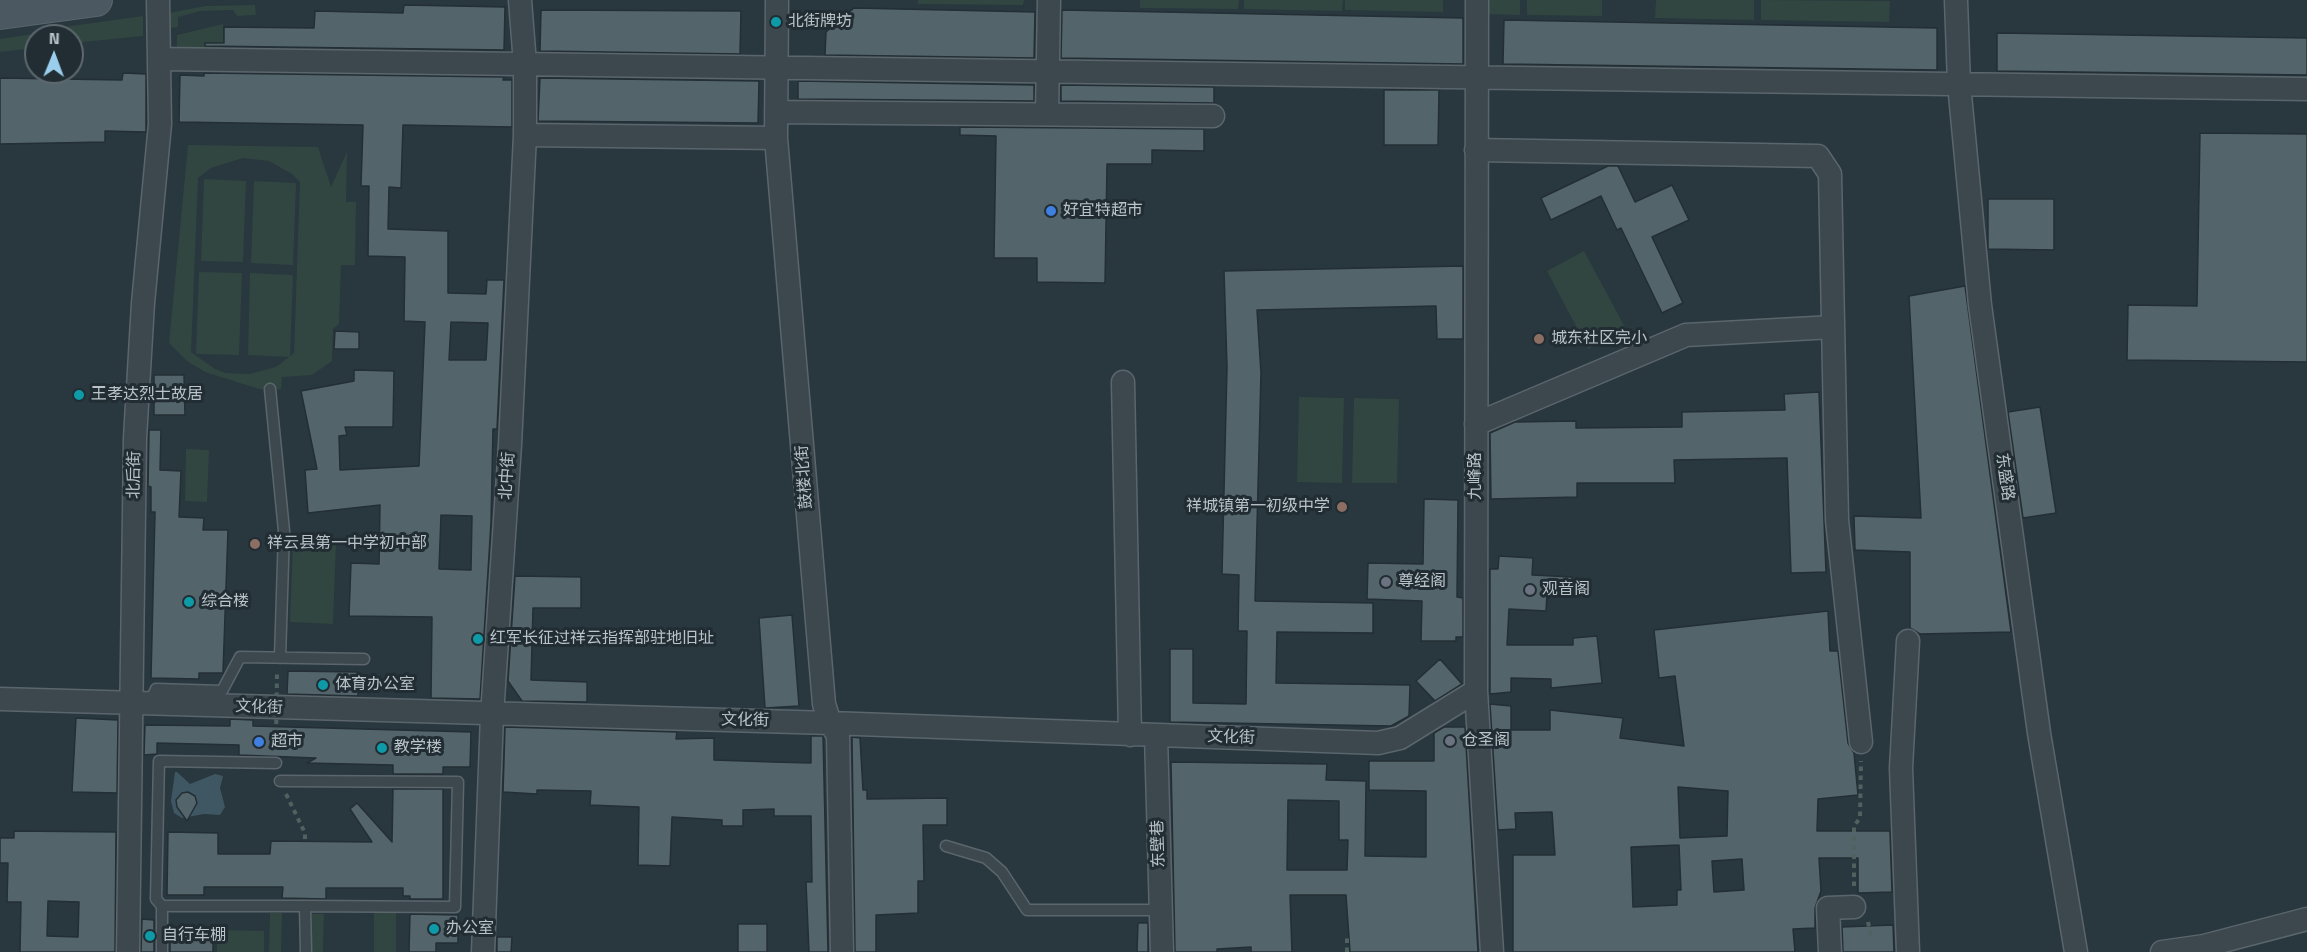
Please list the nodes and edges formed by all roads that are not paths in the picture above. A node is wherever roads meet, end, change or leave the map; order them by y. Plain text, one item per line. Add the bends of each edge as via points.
1 (96, 0) edge
2 (158, 0) edge
3 (520, 0) edge
4 (777, 0) edge
5 (1049, 0) edge
6 (1477, 0) edge
7 (1956, 0) edge
8 (0, 13) edge
9 (160, 58) junction
10 (525, 64) junction
11 (776, 67) junction
12 (1048, 71) junction
13 (1477, 77) junction
14 (1959, 84) junction
15 (2307, 89) edge
16 (776, 112) junction
17 (1047, 114) junction
18 (1213, 116) dead end
19 (525, 135) junction
20 (776, 138) junction
21 (1476, 150) junction
22 (1833, 327) junction
23 (1123, 382) dead end
24 (270, 389) dead end
25 (1476, 424) junction
26 (1908, 641) dead end
27 (280, 658) junction
28 (364, 659) dead end
29 (1476, 692) junction
30 (0, 699) edge
31 (140, 704) junction
32 (492, 715) junction
33 (834, 729) junction
34 (1130, 735) junction
35 (1156, 736) junction
36 (1861, 742) road end
37 (276, 763) dead end
38 (280, 781) dead end
39 (946, 846) dead end
40 (162, 906) junction
41 (304, 906) junction
42 (1854, 907) road end
43 (1161, 910) junction
44 (2307, 919) edge
45 (128, 952) edge
46 (162, 952) edge
47 (306, 952) edge
48 (483, 952) edge
49 (842, 952) edge
50 (1162, 952) edge
51 (1492, 952) edge
52 (1830, 952) edge
53 (1908, 952) edge
54 (2076, 952) edge
55 (2162, 952) edge

1 - 8 main road
2 - 9 street, 北后街
3 - 10 street, 北中街
4 - 11 street, 鼓楼北街
5 - 12 street
6 - 13 street, 九峰路
7 - 14 street, 东盛路
9 - 10 street
9 - 31 street, 北后街 via 158,166 138,380
10 - 11 street
10 - 19 street, 北中街
11 - 12 street
11 - 16 street, 鼓楼北街
12 - 13 street
12 - 17 street
13 - 14 street
13 - 21 street, 九峰路
14 - 15 street
14 - 54 street, 东盛路 via 1982,316 2039,733
16 - 17 street
16 - 20 street, 鼓楼北街
17 - 18 street
19 - 20 street
19 - 32 street, 北中街
20 - 33 street, 鼓楼北街 via 814,606 824,704
21 - 22 street via 1818,156 1830,174
21 - 25 street, 九峰路
22 - 25 street via 1686,335
22 - 36 street via 1838,520
23 - 34 street
24 - 27 lane via 284,531
25 - 29 street, 九峰路
26 - 53 street via 1901,768
27 - 28 lane
27 - 31 lane via 240,657 222,691 156,689
29 - 35 street, 文化街 via 1392,741
29 - 51 street, 九峰路
30 - 31 street, 文化街
31 - 32 street, 文化街
31 - 45 street, 北后街
32 - 33 street, 文化街
32 - 48 street, 北中街
33 - 34 street, 文化街
33 - 49 street, 鼓楼北街
34 - 35 street, 文化街
35 - 43 street, 东壁巷
37 - 40 lane via 159,761 156,899
38 - 41 lane via 458,782 455,907
39 - 43 lane via 986,858 1002,872 1027,910
40 - 41 lane
40 - 46 lane
41 - 47 lane
42 - 52 street via 1828,908
43 - 50 street, 东壁巷
44 - 55 street via 2204,946

